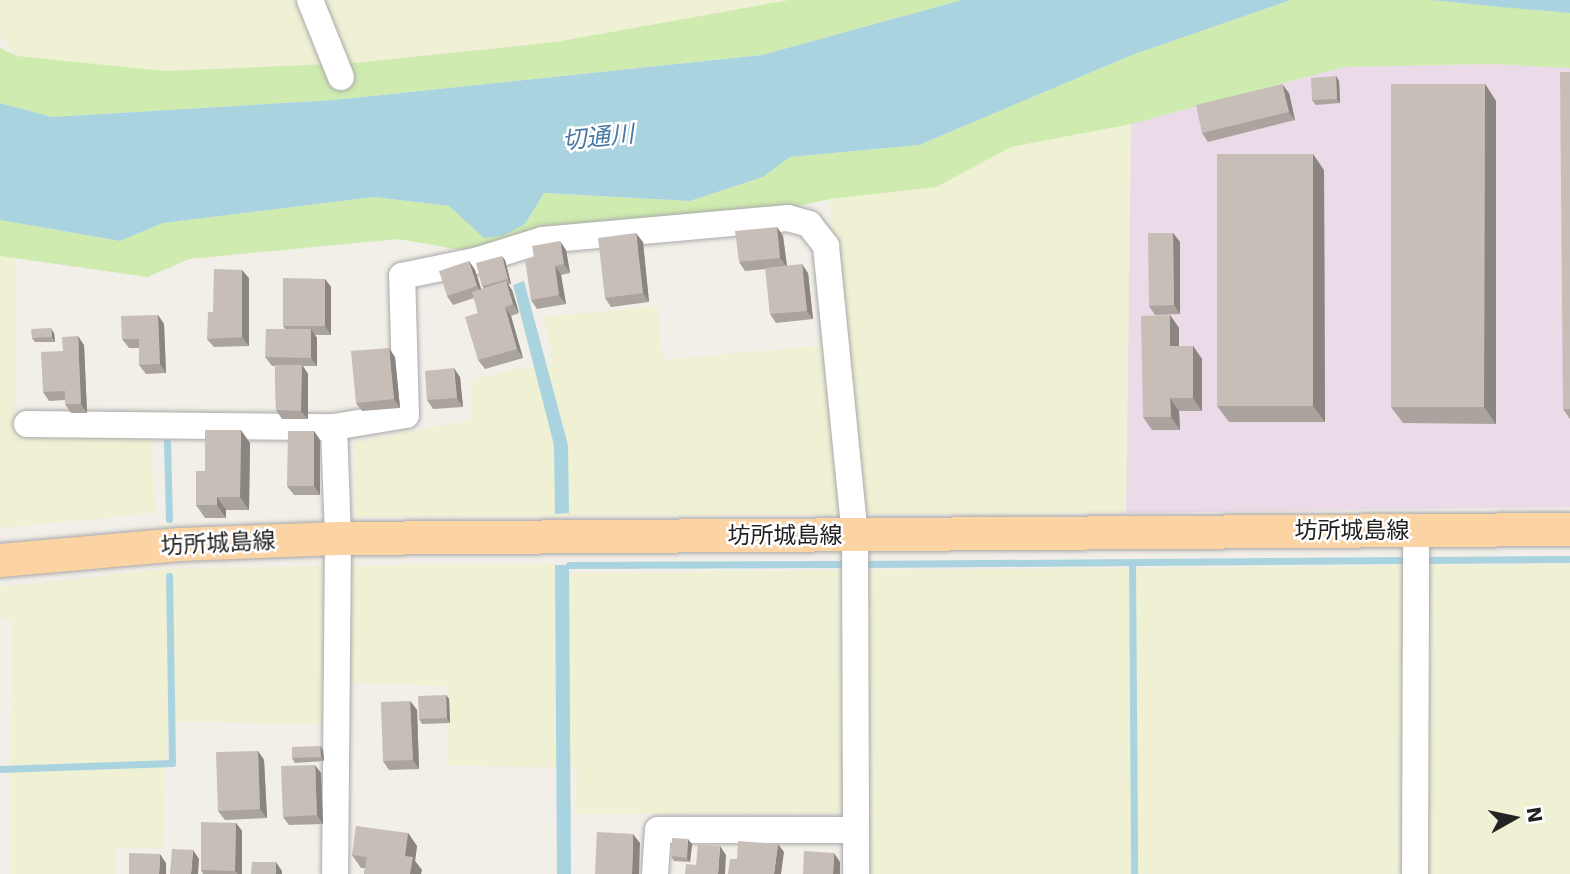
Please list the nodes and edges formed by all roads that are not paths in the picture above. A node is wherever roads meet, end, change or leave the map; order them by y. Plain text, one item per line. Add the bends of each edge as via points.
1 (310, 0) edge
2 (341, 77) dead end
3 (27, 424) dead end
4 (334, 427) junction
5 (1570, 529) edge
6 (1416, 530) junction
7 (855, 534) junction
8 (338, 538) junction
9 (0, 560) edge
10 (856, 830) junction
11 (335, 874) edge
12 (655, 874) edge
13 (856, 874) edge
14 (1416, 874) edge

1 - 2 street
3 - 4 street
4 - 7 street via 406,415 402,276 479,260 542,240 788,218 809,224 826,246
4 - 8 street
5 - 6 main road, 坊所城島線
6 - 7 main road, 坊所城島線
6 - 14 street
7 - 8 main road, 坊所城島線
7 - 10 street
8 - 9 main road, 坊所城島線 via 179,544
8 - 11 street
10 - 12 street via 658,830
10 - 13 street

